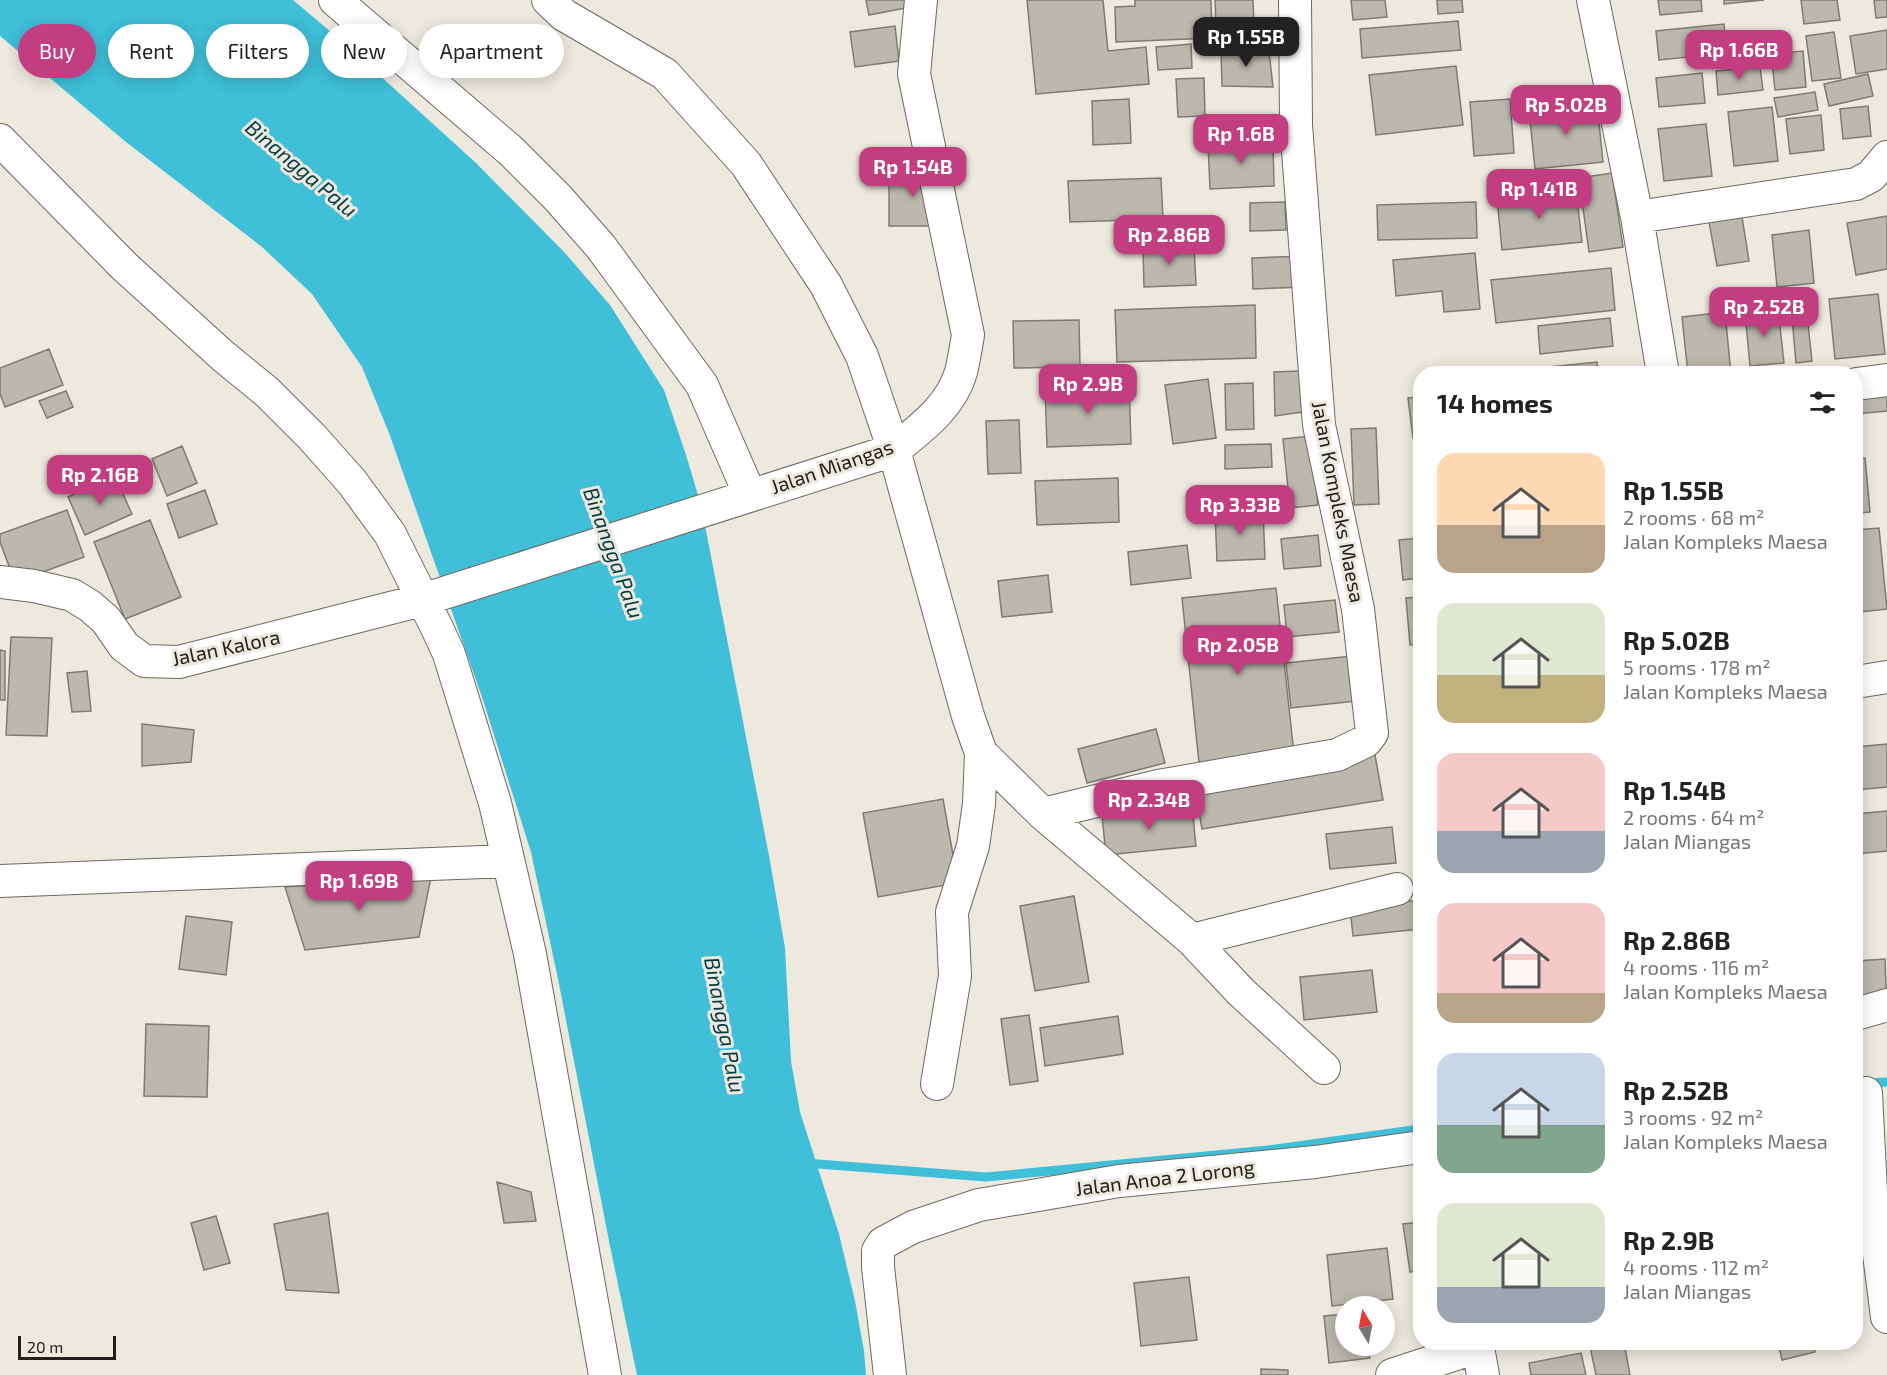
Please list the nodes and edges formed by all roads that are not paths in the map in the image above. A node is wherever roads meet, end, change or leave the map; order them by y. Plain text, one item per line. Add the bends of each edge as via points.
1 (335, 0) edge
2 (548, 0) edge
3 (921, 0) edge
4 (1295, 0) edge
5 (1593, 0) edge
6 (0, 140) edge
7 (1887, 157) edge
8 (1637, 217) junction
9 (1663, 366) edge
10 (1887, 380) edge
11 (1863, 383) edge
12 (894, 450) junction
13 (736, 499) junction
14 (0, 582) edge
15 (430, 598) junction
16 (1887, 677) edge
17 (1863, 681) edge
18 (981, 753) junction
19 (1043, 814) junction
20 (508, 861) junction
21 (0, 881) edge
22 (1396, 889) dead end
23 (1192, 940) junction
24 (1887, 1005) edge
25 (1863, 1012) edge
26 (1324, 1068) dead end
27 (937, 1084) dead end
28 (1870, 1093) edge
29 (1413, 1148) edge
30 (1863, 1193) edge
31 (1887, 1317) edge
32 (1479, 1355) edge
33 (605, 1375) edge
34 (890, 1375) edge
35 (1392, 1375) edge

1 - 13 street via 511,151 601,247 702,385
2 - 12 street via 564,15 665,74 746,164 826,285 862,356
3 - 12 street, Jalan Miangas via 914,74 968,335 960,375 945,403
4 - 19 street, Jalan Kompleks Maesa via 1296,125 1319,425 1358,609 1372,733 1366,741 1337,755 1158,786
5 - 8 street
6 - 15 street via 124,266 312,436 390,534
7 - 8 street via 1871,176 1856,184
8 - 9 street
10 - 11 street
12 - 13 street, Jalan Miangas
12 - 18 street
13 - 15 street, Jalan Miangas
14 - 15 street, Jalan Kalora via 72,595 106,620 124,646 144,661 167,662
15 - 20 street via 495,803
16 - 17 street
18 - 19 street
18 - 27 street via 973,846 952,912 955,976
19 - 23 street
20 - 21 street
20 - 33 street via 530,954
22 - 23 street
23 - 26 street via 1241,992
24 - 25 street
28 - 30 street
29 - 34 street, Jalan Anoa 2 Lorong via 1119,1181 979,1204 913,1227 883,1243 878,1251
30 - 31 street
32 - 35 street

